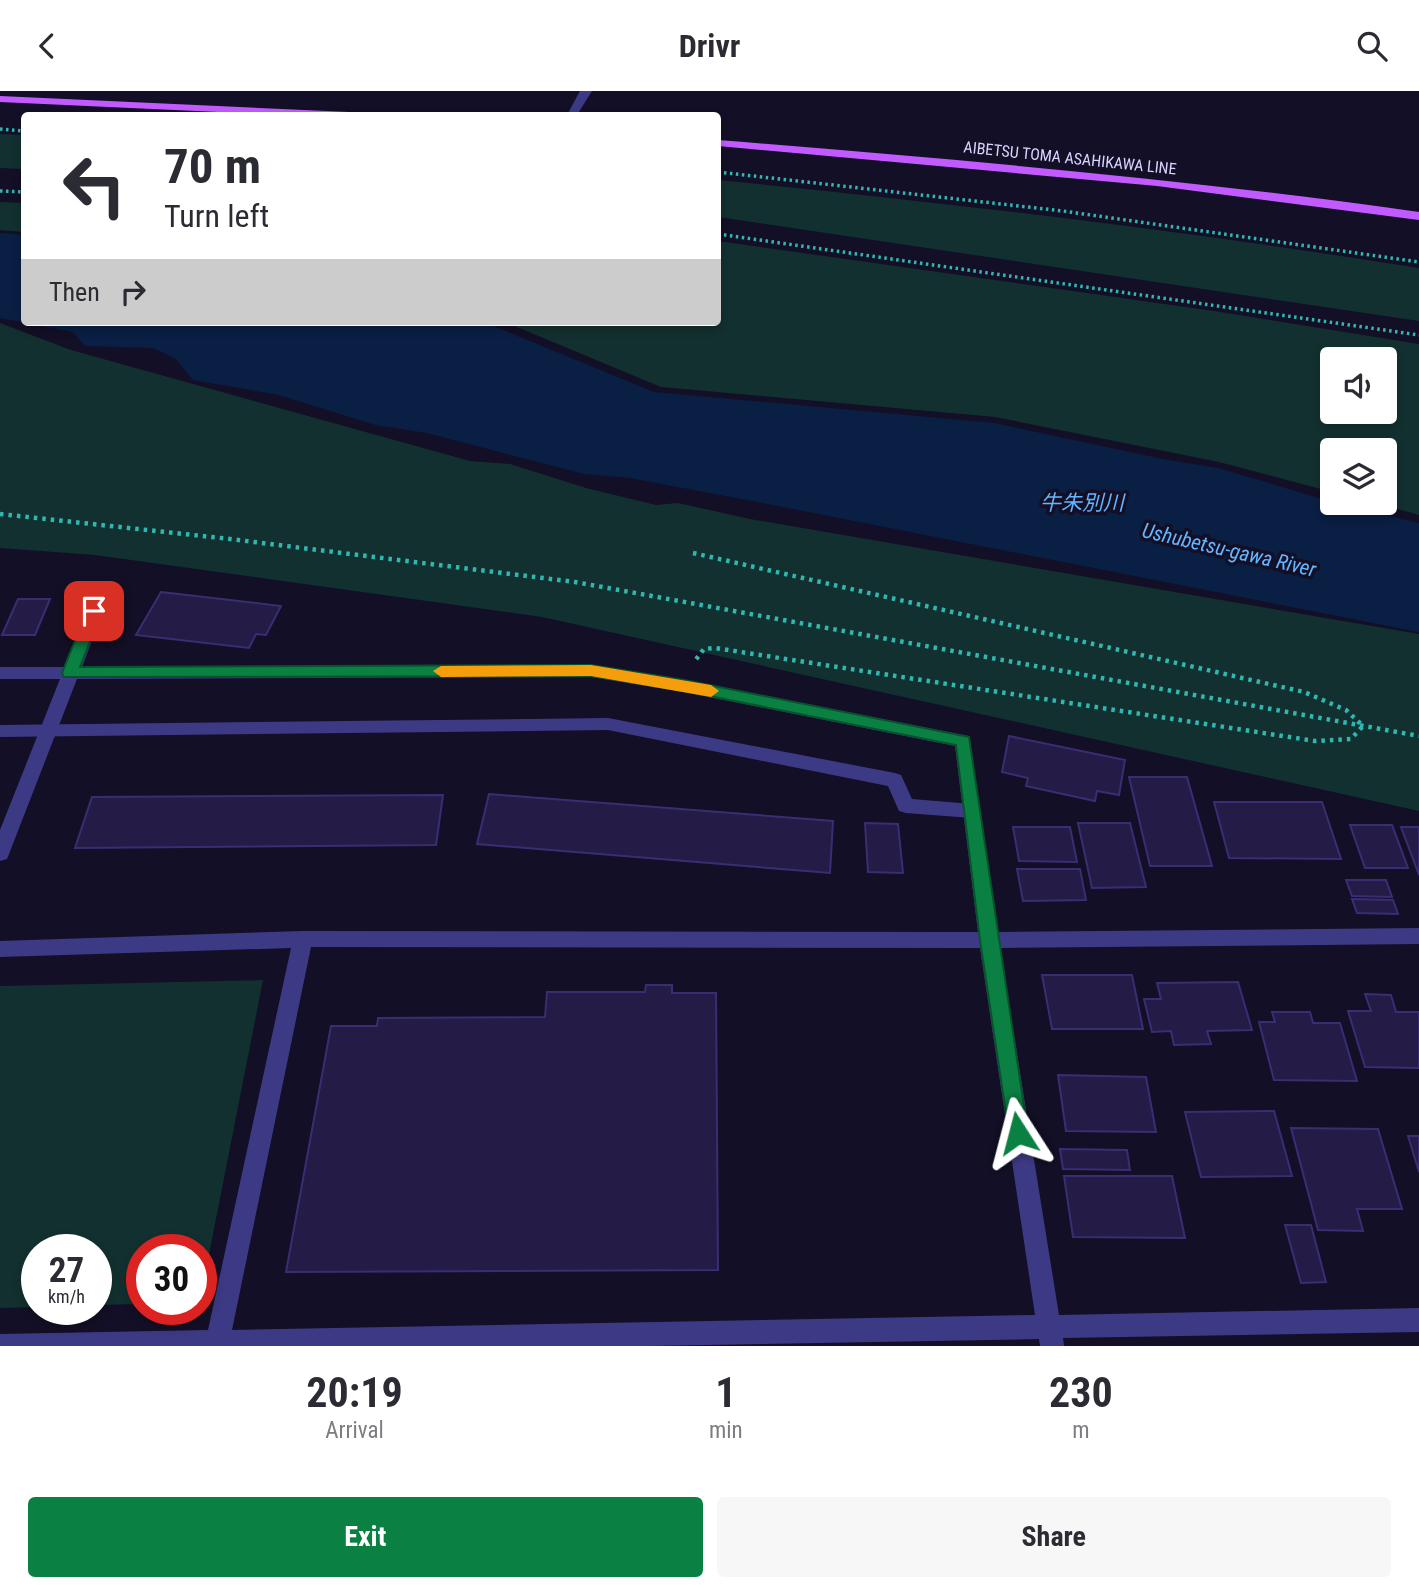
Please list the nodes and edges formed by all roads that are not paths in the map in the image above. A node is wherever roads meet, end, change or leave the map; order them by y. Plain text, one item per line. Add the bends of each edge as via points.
1 (586, 91) edge
2 (0, 99) edge
3 (284, 112) edge
4 (574, 112) edge
5 (721, 143) edge
6 (1419, 216) edge
7 (103, 591) dead end
8 (0, 673) edge
9 (70, 673) junction
10 (0, 731) edge
11 (48, 731) junction
12 (972, 811) junction
13 (0, 854) edge
14 (1419, 936) edge
15 (303, 939) junction
16 (989, 940) junction
17 (0, 949) edge
18 (1419, 1319) edge
19 (1050, 1336) edge
20 (218, 1340) junction
21 (0, 1346) edge

1 - 4 street
2 - 3 main road
5 - 6 main road, AIBETSU TOMA ASAHIKAWA LINE via 1045,170
7 - 9 street
8 - 9 street
9 - 11 street
9 - 12 street via 591,671 963,741
10 - 11 street
11 - 12 street via 608,724 895,780 906,806
11 - 13 street
12 - 16 street
14 - 16 street
15 - 16 street
15 - 17 street
15 - 20 street
16 - 19 street
18 - 19 street
19 - 20 street
20 - 21 street

